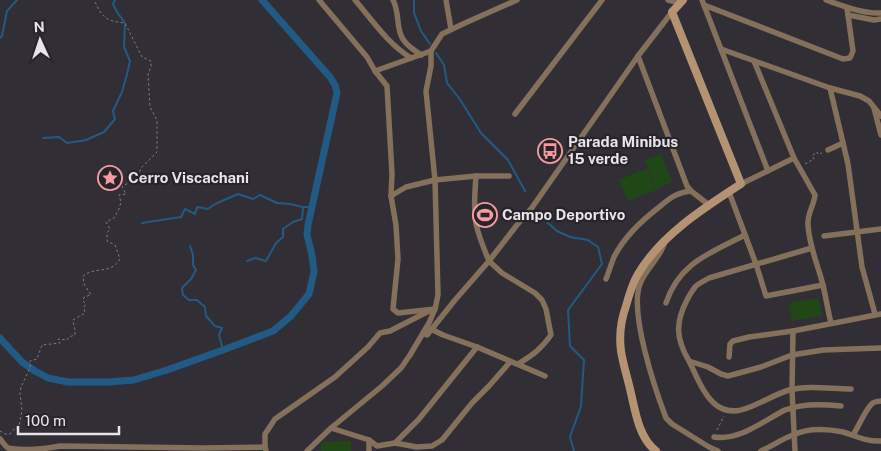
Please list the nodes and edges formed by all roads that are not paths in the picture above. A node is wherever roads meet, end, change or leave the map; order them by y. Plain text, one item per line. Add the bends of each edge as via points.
1 (319, 0) edge
2 (355, 0) edge
3 (393, 0) edge
4 (446, 0) edge
5 (517, 0) edge
6 (602, 0) edge
7 (668, 0) edge
8 (826, 0) edge
9 (682, 2) edge
10 (500, 3) edge
11 (703, 3) edge
12 (847, 8) junction
13 (672, 12) junction
14 (881, 13) edge
15 (848, 15) junction
16 (881, 19) edge
17 (451, 29) junction
18 (721, 49) junction
19 (431, 51) junction
20 (421, 55) junction
21 (638, 56) junction
22 (411, 58) junction
23 (754, 61) junction
24 (375, 71) junction
25 (830, 88) junction
26 (874, 106) junction
27 (515, 114) dead end
28 (881, 116) edge
29 (881, 136) edge
30 (843, 142) junction
31 (828, 150) road end
32 (794, 158) junction
33 (768, 171) junction
34 (476, 176) junction
35 (509, 176) dead end
36 (435, 180) junction
37 (741, 184) junction
38 (691, 191) junction
39 (729, 192) junction
40 (391, 196) junction
41 (709, 205) junction
42 (881, 229) edge
43 (857, 232) junction
44 (745, 235) junction
45 (824, 236) dead end
46 (665, 240) junction
47 (812, 248) junction
48 (489, 261) junction
49 (756, 264) junction
50 (606, 279) dead end
51 (823, 285) junction
52 (666, 304) dead end
53 (436, 308) junction
54 (878, 314) edge
55 (831, 324) junction
56 (431, 329) junction
57 (793, 331) junction
58 (423, 333) junction
59 (477, 347) junction
60 (881, 348) edge
61 (792, 355) junction
62 (729, 357) dead end
63 (689, 361) junction
64 (510, 362) junction
65 (518, 364) junction
66 (545, 376) dead end
67 (792, 390) junction
68 (851, 390) dead end
69 (881, 401) edge
70 (841, 406) dead end
71 (792, 407) junction
72 (331, 428) junction
73 (794, 434) junction
74 (853, 436) junction
75 (714, 437) road end
76 (0, 438) edge
77 (368, 440) junction
78 (881, 441) edge
79 (395, 443) junction
80 (265, 449) edge
81 (307, 451) edge
82 (369, 451) edge
83 (656, 451) edge
84 (718, 451) edge
85 (762, 451) edge
86 (795, 451) edge

1 - 24 street
2 - 22 street via 393,45
3 - 20 street via 401,37
4 - 17 street
5 - 10 street
6 - 27 street
7 - 9 street
8 - 12 street
9 - 13 street
10 - 17 street
11 - 15 street via 843,60 850,58 853,51
11 - 18 street
12 - 14 street
12 - 15 street
13 - 21 street
13 - 37 street
15 - 16 street
17 - 19 street via 442,34
18 - 23 street
18 - 33 street
19 - 20 street
19 - 36 street via 426,91
20 - 22 street
21 - 38 street
21 - 48 street via 531,209
22 - 24 street
23 - 25 street
23 - 32 street
24 - 40 street via 387,86
25 - 26 street via 860,96
25 - 30 street
26 - 28 street
26 - 29 street
30 - 31 street
30 - 43 street
32 - 33 street
32 - 47 street via 815,195 808,217
33 - 37 street
34 - 35 street
34 - 36 street
34 - 48 street via 476,224
36 - 40 street via 406,187
36 - 53 street
37 - 39 street
38 - 41 street
38 - 50 street via 673,196 637,225 614,257
39 - 41 street
39 - 44 street
40 - 53 street via 398,259 392,309 398,313
41 - 46 street
42 - 43 street
43 - 45 street
43 - 54 street via 862,267
44 - 49 street
44 - 52 street via 690,265
46 - 83 street via 648,259 630,289 622,317 621,336 621,352 638,422 649,445
46 - 84 street via 640,285 638,295 640,329 648,361 666,418
47 - 49 street
47 - 51 street
48 - 56 street
48 - 65 street via 535,293 546,309 551,335 542,347
49 - 51 street via 766,296
49 - 63 street via 709,278 696,286 683,307 678,331
51 - 55 street
53 - 58 street
53 - 80 street via 380,333 335,377 275,420 265,434
54 - 55 street
55 - 57 street
56 - 58 street via 427,335
56 - 59 street
57 - 61 street
57 - 62 street via 733,341
58 - 72 street via 400,368
59 - 64 street
59 - 79 street via 419,419
60 - 61 street via 823,350
61 - 63 street via 728,376
61 - 67 street
63 - 67 street via 707,397 726,411 740,411
64 - 65 street
64 - 79 street via 442,440 432,446 417,447
65 - 66 street
67 - 68 street
67 - 71 street
69 - 74 street via 868,406
70 - 71 street
71 - 73 street
71 - 75 street via 740,434 728,438
72 - 77 street
72 - 81 street
73 - 74 street via 823,430
73 - 85 street
73 - 86 street
74 - 78 street
76 - 80 street via 9,448 19,451 40,451 60,446
77 - 79 street via 377,446
77 - 82 street

